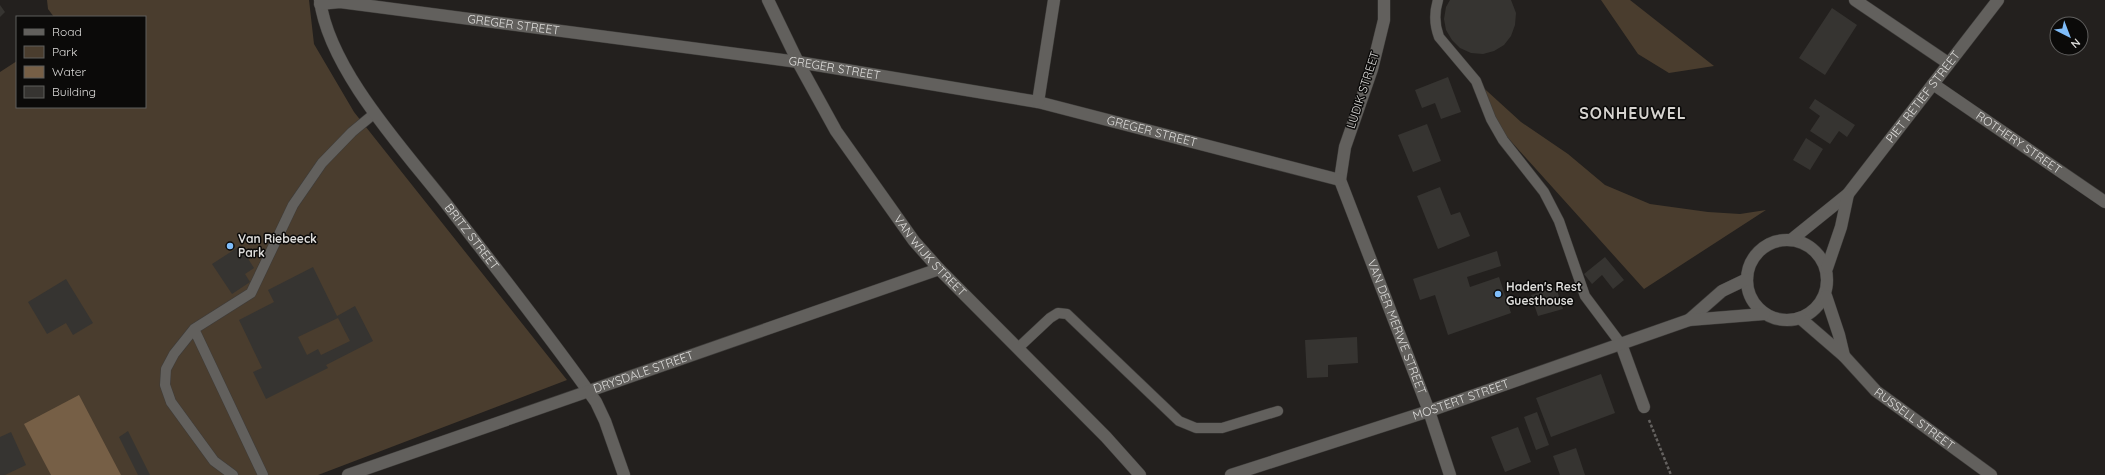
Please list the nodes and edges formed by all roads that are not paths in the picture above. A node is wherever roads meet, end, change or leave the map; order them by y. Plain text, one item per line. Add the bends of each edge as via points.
1 (768, 0) edge
2 (1054, 0) edge
3 (1384, 0) edge
4 (1438, 0) edge
5 (1855, 0) edge
6 (320, 2) edge
7 (1994, 2) edge
8 (798, 62) junction
9 (1948, 63) junction
10 (1933, 84) junction
11 (1038, 102) junction
12 (375, 113) junction
13 (1340, 180) junction
14 (1848, 194) junction
15 (2105, 202) edge
16 (1791, 240) junction
17 (1827, 268) junction
18 (939, 269) junction
19 (1747, 279) junction
20 (1826, 296) junction
21 (1764, 314) junction
22 (1800, 318) junction
23 (1689, 320) junction
24 (194, 329) junction
25 (1621, 344) junction
26 (1018, 348) junction
27 (1844, 356) junction
28 (588, 392) junction
29 (1644, 407) road end
30 (1278, 411) dead end
31 (1429, 411) junction
32 (232, 475) edge
33 (262, 475) edge
34 (348, 475) edge
35 (624, 475) edge
36 (1140, 475) edge
37 (1232, 475) edge
38 (1450, 475) edge
39 (1991, 475) edge

1 - 8 street, VAN WIJK STREET
2 - 11 street
3 - 13 street, LUDIK STREET via 1384,20 1372,69 1344,146
4 - 25 lane via 1435,28 1439,37 1476,81 1491,119 1503,140 1544,192 1559,221 1585,296
5 - 9 street
6 - 8 street, GREGER STREET via 340,2
6 - 12 street, BRITZ STREET via 332,44
7 - 9 street, PIET RETIEF STREET
8 - 11 street, GREGER STREET
8 - 18 street, VAN WIJK STREET via 836,132 914,241
9 - 10 street, PIET RETIEF STREET
10 - 14 street, PIET RETIEF STREET
10 - 15 street, ROTHERY STREET
11 - 13 street, GREGER STREET
12 - 24 lane via 352,132 322,164 293,205 251,294
12 - 28 street, BRITZ STREET
13 - 31 street, VAN DER MERWE STREET
14 - 16 street, PIET RETIEF STREET
14 - 17 street, PIET RETIEF STREET via 1841,227
16 - 17 street via 1803,243 1818,254
16 - 19 street via 1775,242 1761,250 1750,264
17 - 20 street
18 - 26 street, VAN WIJK STREET
18 - 28 street, DRYSDALE STREET
19 - 21 street via 1749,295
19 - 23 street, MOSTERT STREET via 1722,291
20 - 22 street via 1816,310
20 - 27 street, RUSSELL STREET
21 - 22 street via 1786,322
21 - 23 street, MOSTERT STREET
22 - 27 street, RUSSELL STREET
23 - 25 street, MOSTERT STREET
24 - 32 lane via 174,354 166,369 165,385 171,402 196,437 214,461
24 - 33 lane
25 - 29 street
25 - 31 street, MOSTERT STREET
26 - 30 lane via 1050,318 1058,313 1066,314 1179,421 1196,428 1222,428
26 - 36 street, VAN WIJK STREET
27 - 39 street, RUSSELL STREET via 1876,391
28 - 34 street, DRYSDALE STREET
28 - 35 street, BRITZ STREET via 605,421
31 - 37 street, MOSTERT STREET
31 - 38 street, VAN DER MERWE STREET

